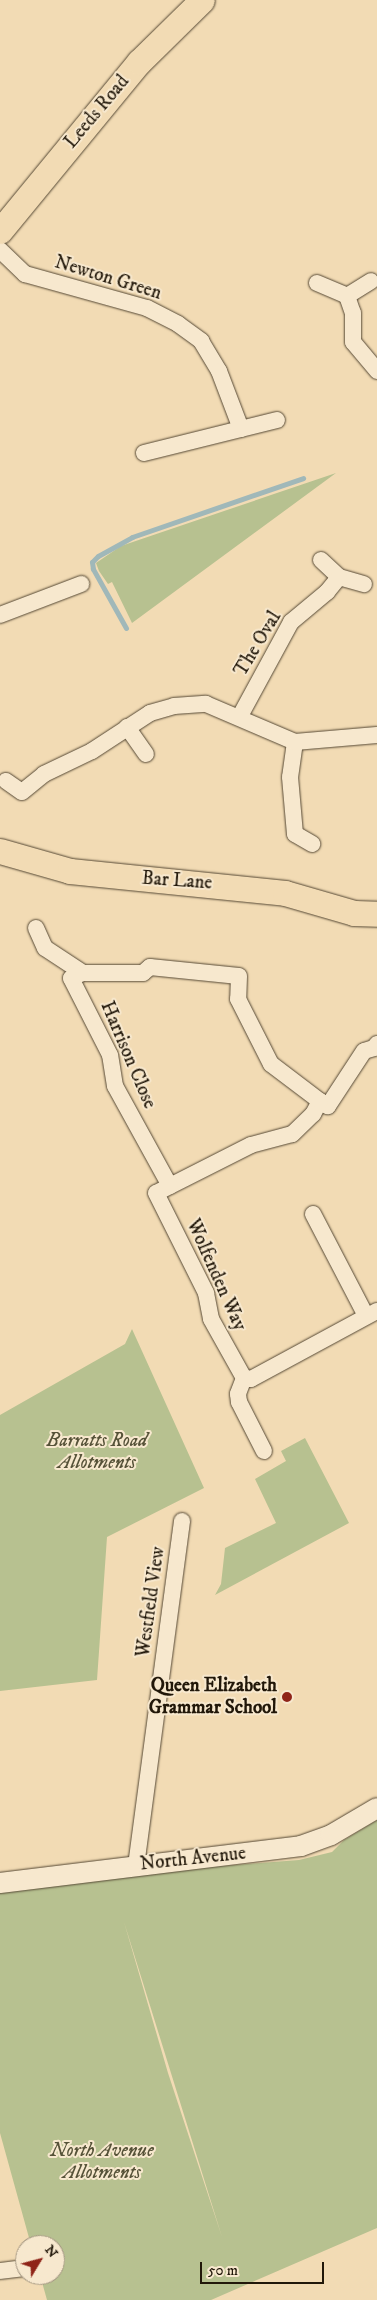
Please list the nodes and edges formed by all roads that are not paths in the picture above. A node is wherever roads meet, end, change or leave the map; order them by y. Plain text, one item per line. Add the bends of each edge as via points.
1 (202, 0) edge
2 (0, 231) edge
3 (0, 250) edge
4 (372, 281) dead end
5 (317, 283) dead end
6 (347, 296) junction
7 (377, 371) edge
8 (277, 420) dead end
9 (241, 429) junction
10 (144, 453) dead end
11 (322, 560) dead end
12 (339, 577) junction
13 (81, 584) dead end
14 (364, 584) dead end
15 (0, 615) edge
16 (240, 716) junction
17 (127, 727) junction
18 (377, 735) edge
19 (295, 742) junction
20 (146, 754) dead end
21 (6, 781) dead end
22 (312, 844) dead end
23 (0, 851) edge
24 (366, 913) edge
25 (36, 928) dead end
26 (377, 929) edge
27 (83, 973) junction
28 (376, 1048) edge
29 (320, 1102) junction
30 (170, 1186) junction
31 (313, 1214) dead end
32 (371, 1314) edge
33 (244, 1378) junction
34 (264, 1451) dead end
35 (182, 1521) dead end
36 (377, 1808) edge
37 (136, 1866) junction
38 (0, 1883) edge
39 (15, 2269) edge
40 (0, 2271) edge

1 - 2 main road, Leeds Road via 139,62
3 - 9 street, Newton Green via 25,274 147,308 178,324 201,341 219,371
4 - 6 street
5 - 6 street
6 - 7 street via 353,313 353,342
8 - 9 street
9 - 10 street
11 - 12 street
12 - 14 street
12 - 16 street, The Oval via 327,592 291,622
13 - 15 street
16 - 17 street via 206,704 174,706 150,713
16 - 19 street
17 - 20 street
17 - 21 street via 92,751 44,774 22,792
18 - 19 street
19 - 22 street via 290,777 295,834
23 - 24 main road, Bar Lane via 70,872 207,882 284,893
24 - 26 main road, Bar Lane
25 - 27 street via 45,948
27 - 29 street, Harrison Close via 143,973 150,967 239,976 238,999 271,1064
27 - 30 street, Harrison Close via 70,978 110,1055 115,1086
28 - 29 street via 364,1051 328,1106
29 - 30 street via 313,1114 292,1134 251,1145
30 - 33 street, Wolfenden Way via 156,1193 206,1293 211,1319
31 - 32 street
32 - 33 street via 251,1379
33 - 34 street via 238,1394 240,1402
35 - 37 street, Westfield View
36 - 37 street, North Avenue via 331,1834 301,1846
37 - 38 street, North Avenue
39 - 40 street

